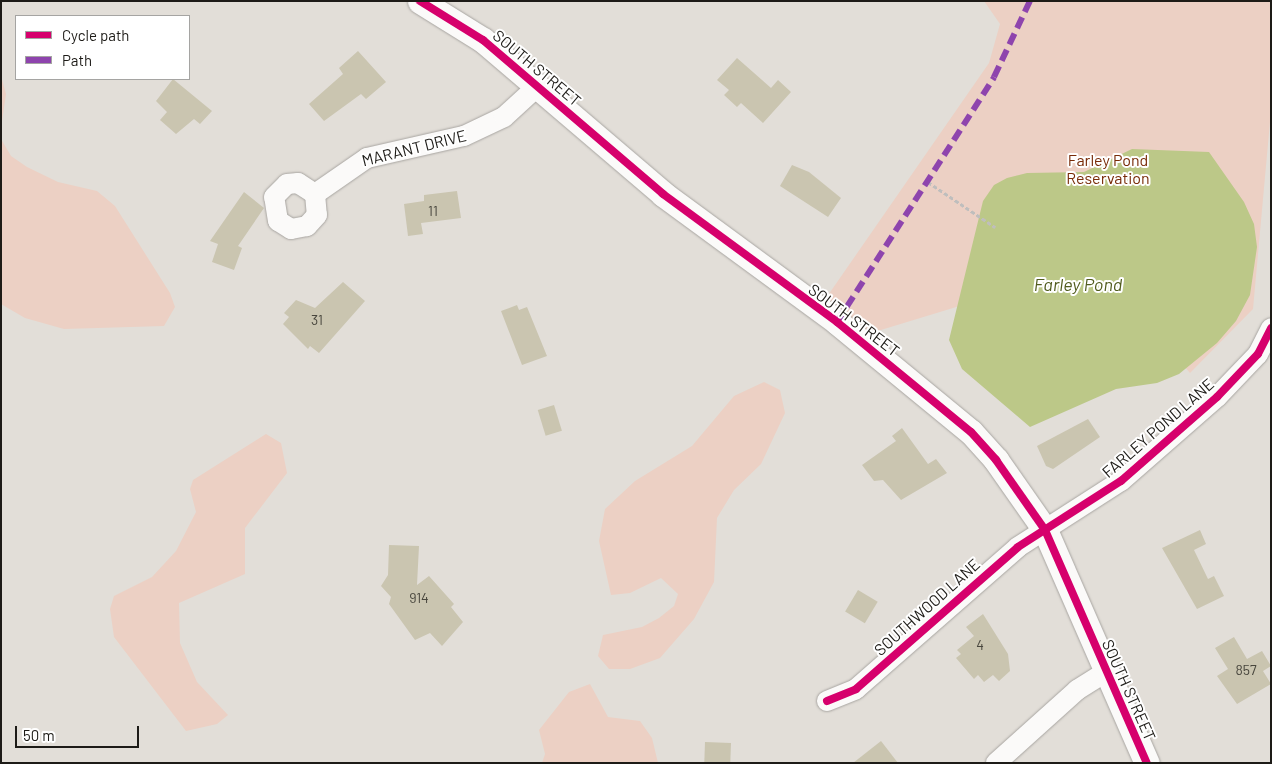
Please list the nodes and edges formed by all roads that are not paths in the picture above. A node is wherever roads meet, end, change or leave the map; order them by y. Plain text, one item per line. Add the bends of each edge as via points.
1 (420, 1) edge
2 (538, 86) junction
3 (316, 194) dead end
4 (1271, 328) edge
5 (1045, 530) junction
6 (1104, 673) junction
7 (826, 700) dead end
8 (996, 763) edge
9 (1147, 763) edge

1 - 2 street, SOUTH STREET via 483,40
2 - 3 street, MARANT DRIVE via 483,129 367,158
2 - 5 street, SOUTH STREET via 706,227 837,322 943,406 996,460
4 - 5 street, FARLEY POND LANE via 1258,354 1217,397 1121,481
5 - 6 street, SOUTH STREET
5 - 7 street, SOUTHWOOD LANE via 975,581 856,689
6 - 8 street via 1074,693
6 - 9 street, SOUTH STREET

